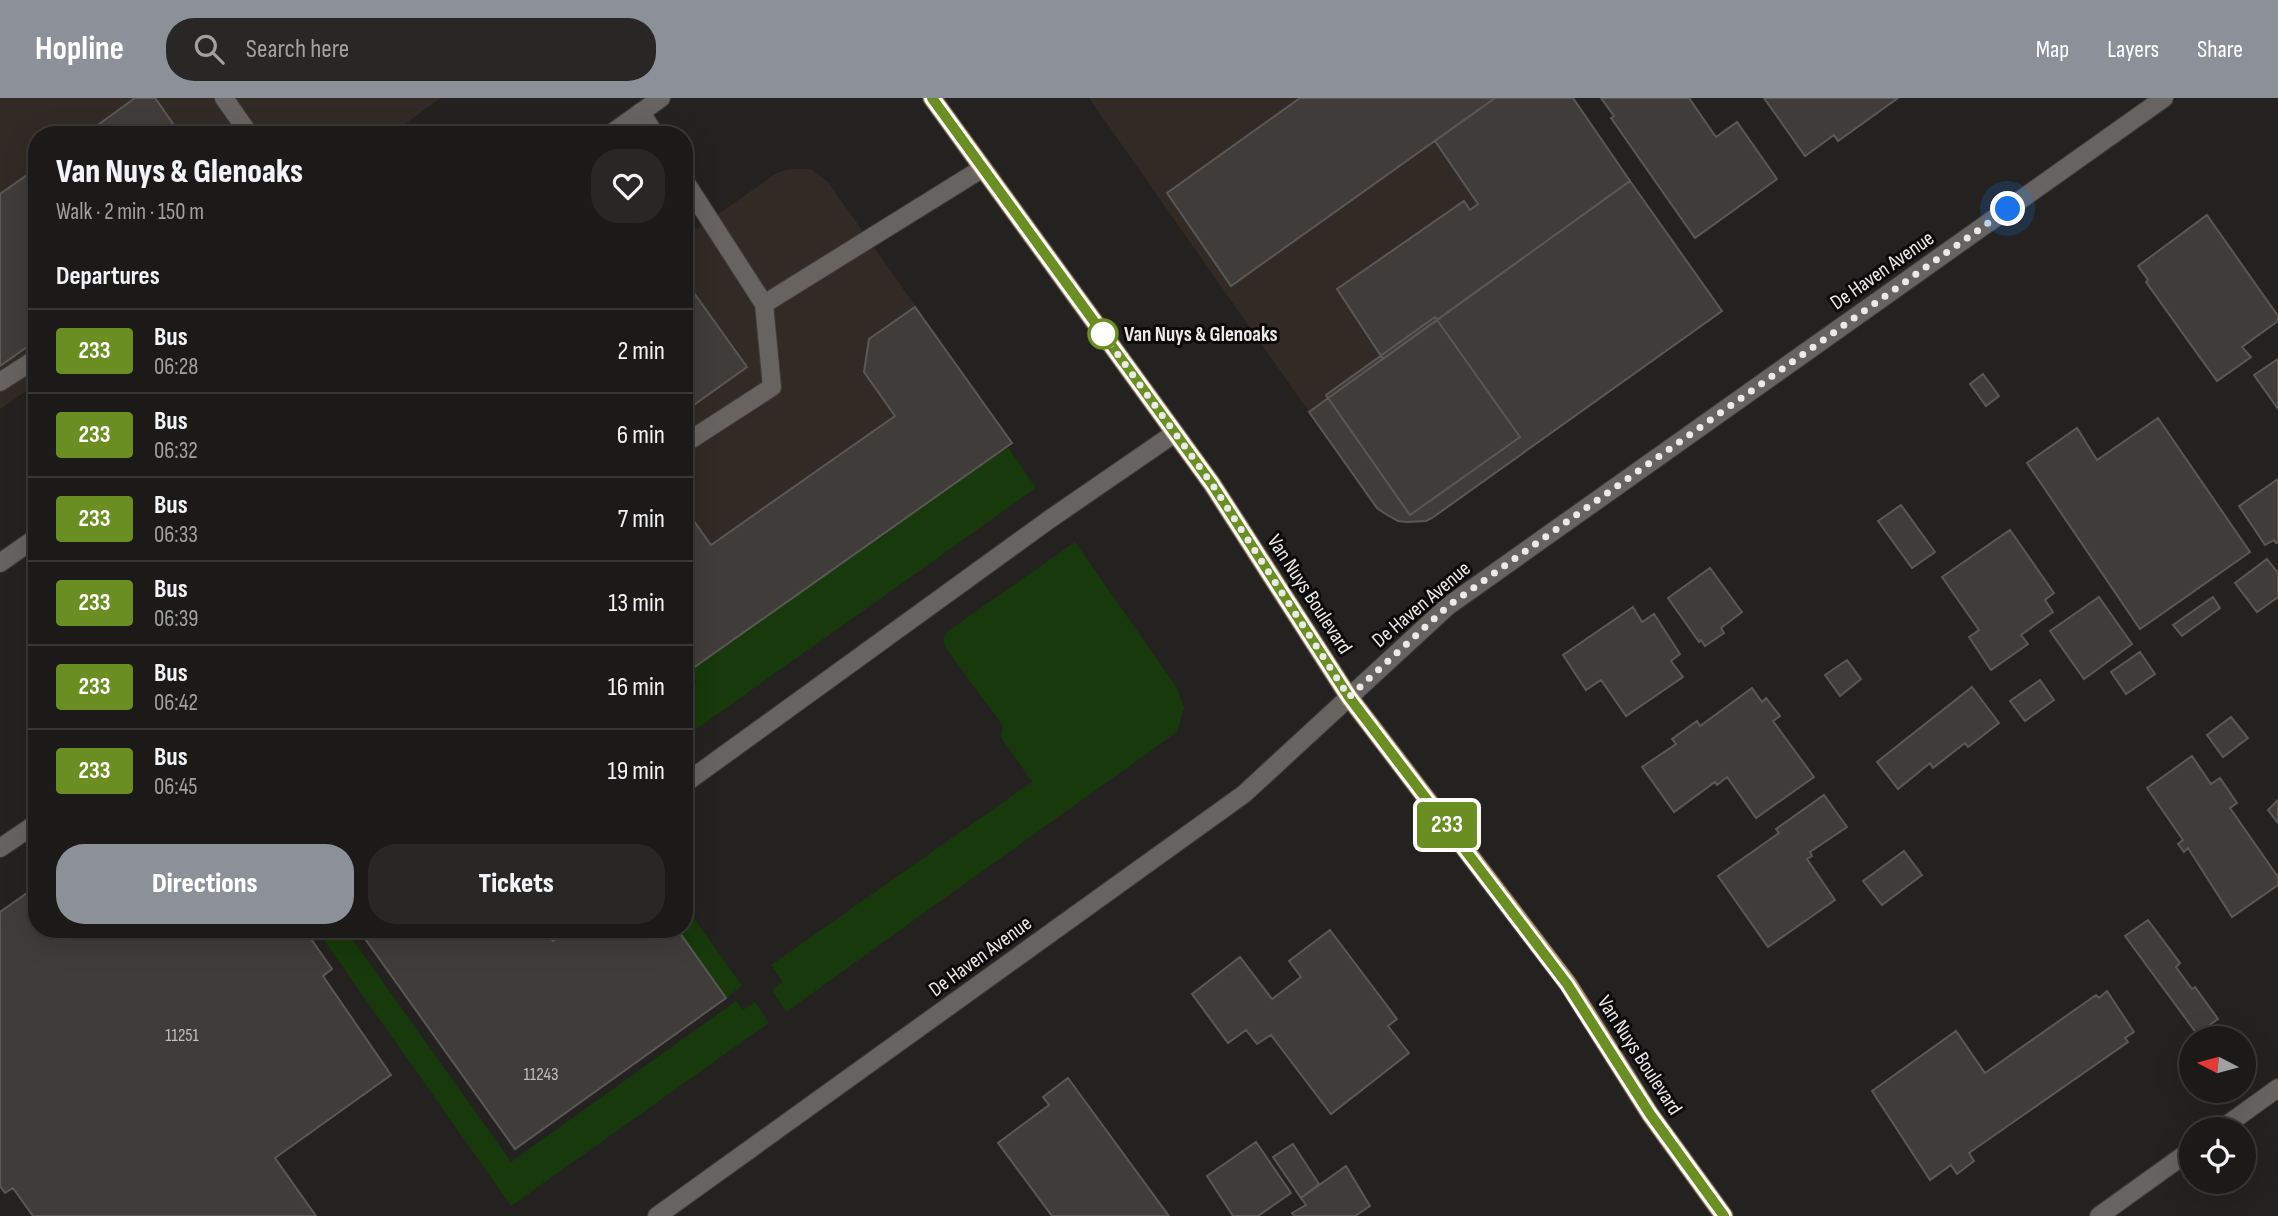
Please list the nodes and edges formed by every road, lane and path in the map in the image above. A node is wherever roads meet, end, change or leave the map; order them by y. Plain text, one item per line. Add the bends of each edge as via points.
1 (224, 98) edge
2 (661, 98) edge
3 (932, 98) edge
4 (2164, 98) edge
5 (641, 112) junction
6 (244, 126) edge
7 (622, 126) edge
8 (650, 126) edge
9 (983, 168) junction
10 (693, 194) edge
11 (764, 304) junction
12 (28, 364) edge
13 (0, 382) edge
14 (1175, 433) junction
15 (693, 438) edge
16 (28, 543) edge
17 (0, 563) edge
18 (1349, 697) junction
19 (693, 777) edge
20 (28, 829) edge
21 (0, 848) edge
22 (2278, 1088) edge
23 (2238, 1117) edge
24 (2179, 1159) edge
25 (657, 1216) edge
26 (1724, 1216) edge
27 (2099, 1216) edge

1 - 6 street
2 - 5 street
3 - 9 main road, Van Nuys Boulevard
4 - 18 street, De Haven Avenue via 1448,606
5 - 7 street
5 - 8 street
9 - 11 street
9 - 14 main road, Van Nuys Boulevard
10 - 11 street
11 - 15 street via 772,387
12 - 13 street
14 - 18 main road, Van Nuys Boulevard
14 - 19 street
16 - 17 street
18 - 25 street, De Haven Avenue via 1244,794
18 - 26 main road, Van Nuys Boulevard via 1567,984 1650,1114
20 - 21 street
22 - 23 street
24 - 27 street

